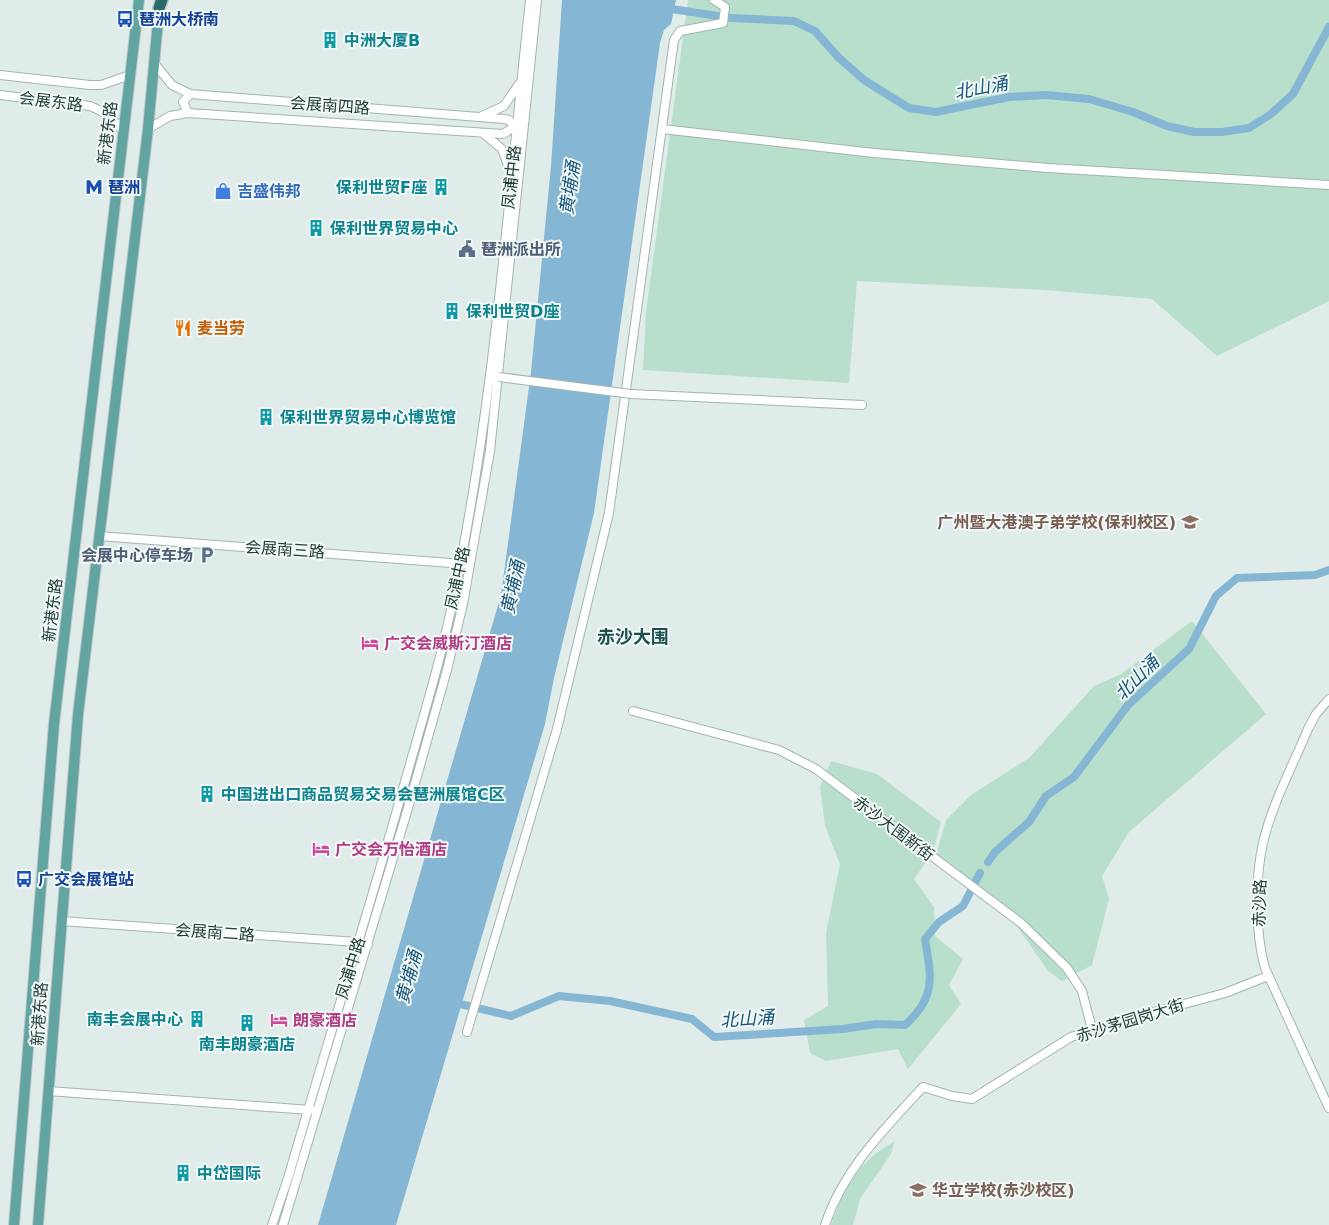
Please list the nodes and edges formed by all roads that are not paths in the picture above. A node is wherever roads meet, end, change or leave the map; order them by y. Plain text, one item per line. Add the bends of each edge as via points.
1 (139, 0) edge
2 (530, 0) edge
3 (537, 0) edge
4 (714, 0) edge
5 (160, 2) edge
6 (154, 63) junction
7 (0, 75) edge
8 (130, 75) junction
9 (521, 80) junction
10 (190, 94) junction
11 (0, 95) edge
12 (524, 112) junction
13 (188, 113) junction
14 (482, 117) junction
15 (516, 127) junction
16 (148, 129) junction
17 (122, 130) junction
18 (662, 130) junction
19 (481, 132) junction
20 (521, 144) junction
21 (511, 175) junction
22 (1329, 185) edge
23 (499, 377) junction
24 (862, 405) dead end
25 (99, 536) junction
26 (461, 564) junction
27 (471, 564) junction
28 (1329, 699) edge
29 (633, 711) dead end
30 (61, 921) junction
31 (357, 942) junction
32 (368, 945) junction
33 (1268, 976) junction
34 (1092, 1029) junction
35 (467, 1032) dead end
36 (48, 1090) junction
37 (1329, 1108) edge
38 (308, 1109) junction
39 (318, 1112) junction
40 (14, 1225) edge
41 (38, 1225) edge
42 (272, 1225) edge
43 (284, 1225) edge
44 (825, 1225) edge

1 - 8 main road, 新港东路
2 - 9 street, 凤浦中路
3 - 12 street, 凤浦中路
4 - 18 street via 725,7 723,23 688,29 675,35
5 - 6 main road, 新港东路
6 - 10 street, 会展南四路 via 172,85
6 - 16 main road, 新港东路
7 - 8 street via 90,85
8 - 17 main road, 新港东路
9 - 14 street via 504,106
9 - 15 street, 凤浦中路
10 - 13 street via 183,102
10 - 14 street, 会展南四路
11 - 17 street, 会展东路 via 90,106 102,111
12 - 15 street
12 - 20 street, 凤浦中路
13 - 16 street, 会展南四路 via 170,116
13 - 19 street, 会展南四路
14 - 15 street, 会展南四路 via 509,120
15 - 19 street, 会展南四路 via 504,134
15 - 20 street
15 - 21 street, 凤浦中路
16 - 25 main road, 新港东路
17 - 40 main road, 新港东路 via 54,724
18 - 22 street via 1048,168
18 - 35 street via 609,513 556,729
19 - 21 street via 502,150
20 - 23 street, 凤浦中路
21 - 26 street, 凤浦中路 via 482,438
23 - 24 street, bridge via 631,394
23 - 27 street, 凤浦中路
25 - 26 street, 会展南三路
25 - 30 main road, 新港东路 via 78,714
26 - 27 street, 会展南三路
26 - 31 street, 凤浦中路 via 434,678
27 - 32 street, 凤浦中路 via 447,670
28 - 33 street, 赤沙路 via 1308,729 1263,843 1258,934
29 - 34 street, 赤沙大围新街 via 779,750 816,770 1021,923 1067,968 1082,991
30 - 31 street, 会展南二路
30 - 36 main road, 新港东路
31 - 32 street, 会展南二路
31 - 38 street, 凤浦中路
32 - 39 street, 凤浦中路
33 - 34 street, 赤沙茅园岗大街 via 1216,995
33 - 37 street, 赤沙路
34 - 44 street, 赤沙茅园岗大街 via 1059,1044 976,1097 962,1098 923,1086 855,1166 839,1191
36 - 38 street
36 - 41 main road, 新港东路
38 - 39 street
38 - 42 street, 凤浦中路
39 - 43 street, 凤浦中路

